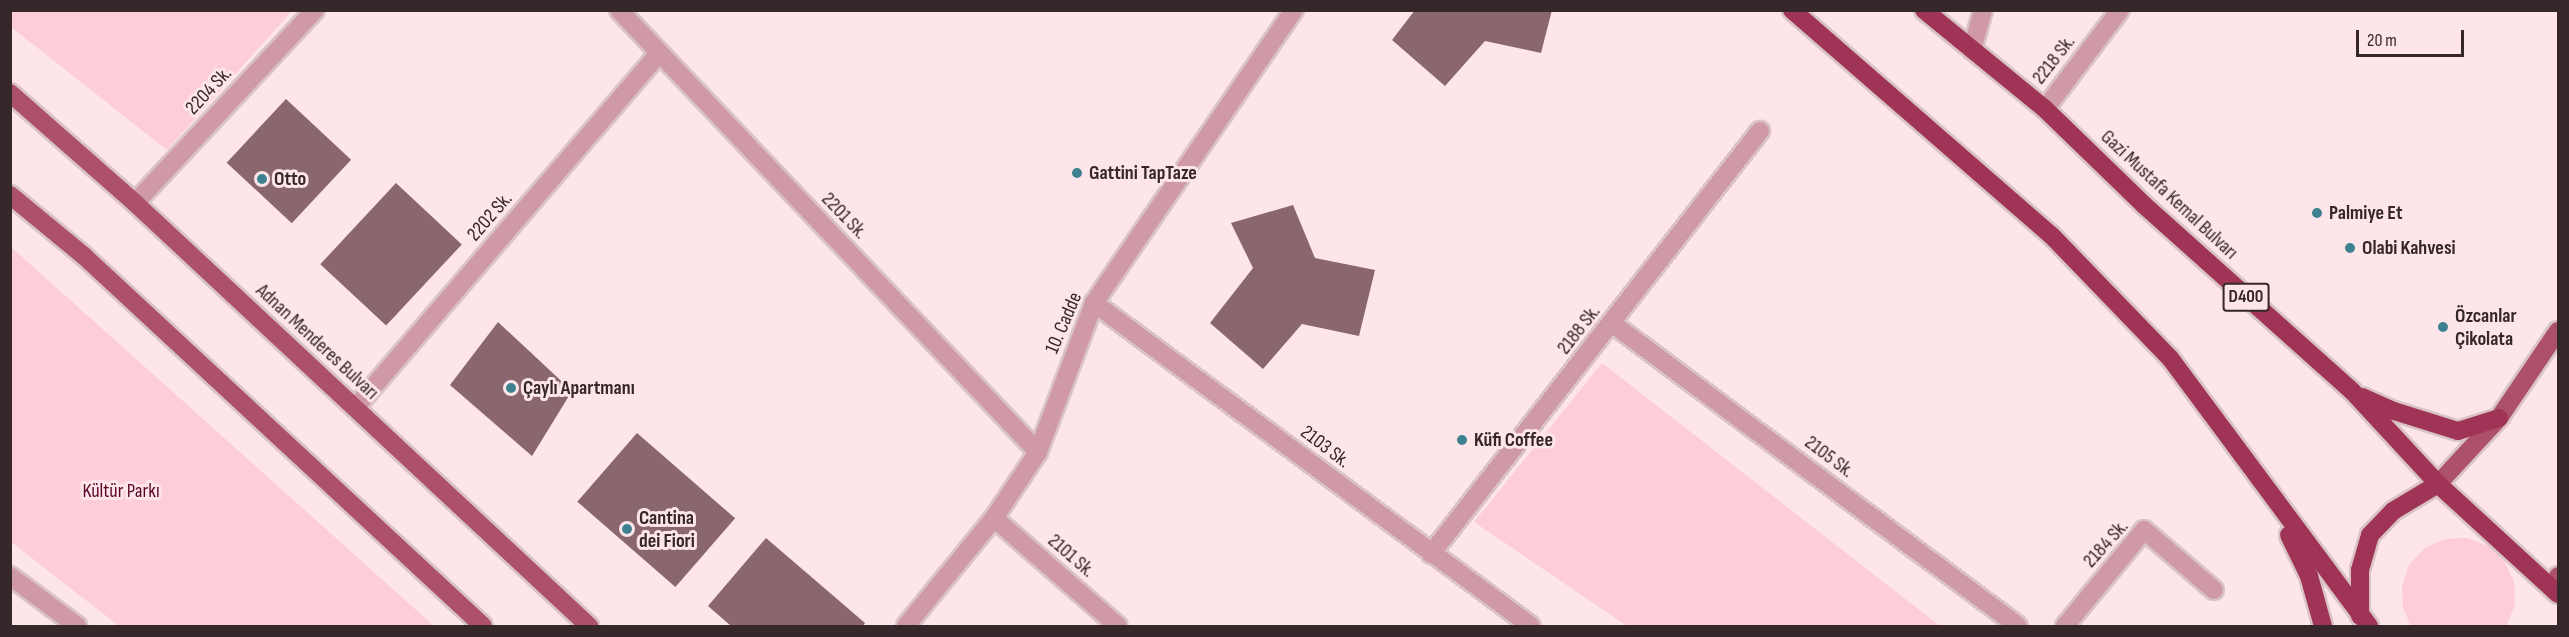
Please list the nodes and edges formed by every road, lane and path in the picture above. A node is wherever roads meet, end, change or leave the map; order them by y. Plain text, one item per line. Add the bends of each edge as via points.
1 (315, 10) edge
2 (619, 10) edge
3 (1294, 10) edge
4 (1792, 10) edge
5 (1924, 10) edge
6 (1983, 10) edge
7 (2120, 10) edge
8 (1972, 50) junction
9 (658, 54) junction
10 (10, 93) edge
11 (2045, 109) junction
12 (1760, 131) dead end
13 (10, 195) edge
14 (135, 203) junction
15 (1094, 303) junction
16 (1613, 324) junction
17 (2559, 331) edge
18 (2352, 392) junction
19 (355, 408) junction
20 (2499, 418) junction
21 (1038, 452) junction
22 (2263, 483) junction
23 (2438, 484) junction
24 (994, 519) junction
25 (1431, 554) junction
26 (10, 576) edge
27 (2214, 590) dead end
28 (2558, 590) edge
29 (2364, 623) edge
30 (77, 627) edge
31 (483, 627) edge
32 (589, 627) edge
33 (906, 627) edge
34 (1118, 627) edge
35 (1531, 627) edge
36 (2018, 627) edge
37 (2065, 627) edge
38 (2323, 627) edge

1 - 14 street, 2204 Sk.
2 - 9 street, 2201 Sk.
3 - 15 street, 10. Cadde
4 - 22 highway via 2052,236 2170,358
5 - 8 highway, Gazi Mustafa Kemal Bulvarı / D400
6 - 8 street
7 - 11 street, 2218 Sk.
8 - 11 highway, Gazi Mustafa Kemal Bulvarı / D400
9 - 19 street, 2202 Sk.
9 - 21 street, 2201 Sk.
10 - 14 main road, Adnan Menderes Bulvarı
11 - 18 highway, Gazi Mustafa Kemal Bulvarı / D400 via 2144,205
12 - 16 street, 2188 Sk.
13 - 31 main road via 84,256
14 - 19 main road, Adnan Menderes Bulvarı
15 - 21 street, 10. Cadde
15 - 25 street, 2103 Sk.
16 - 25 street, 2188 Sk.
16 - 36 street, 2105 Sk.
17 - 20 main road
18 - 20 highway via 2394,411 2458,431
18 - 23 highway, Gazi Mustafa Kemal Bulvarı / D400
19 - 32 main road, Adnan Menderes Bulvarı
20 - 23 main road
21 - 24 street, 10. Cadde
22 - 29 highway
22 - 38 highway via 2309,576
23 - 28 highway, Gazi Mustafa Kemal Bulvarı / D400
23 - 29 highway via 2393,511 2370,535 2360,570
24 - 33 street, 10. Cadde
24 - 34 street, 2101 Sk.
25 - 35 street, 2103 Sk.
26 - 30 street
27 - 37 street, 2184 Sk. via 2144,530

